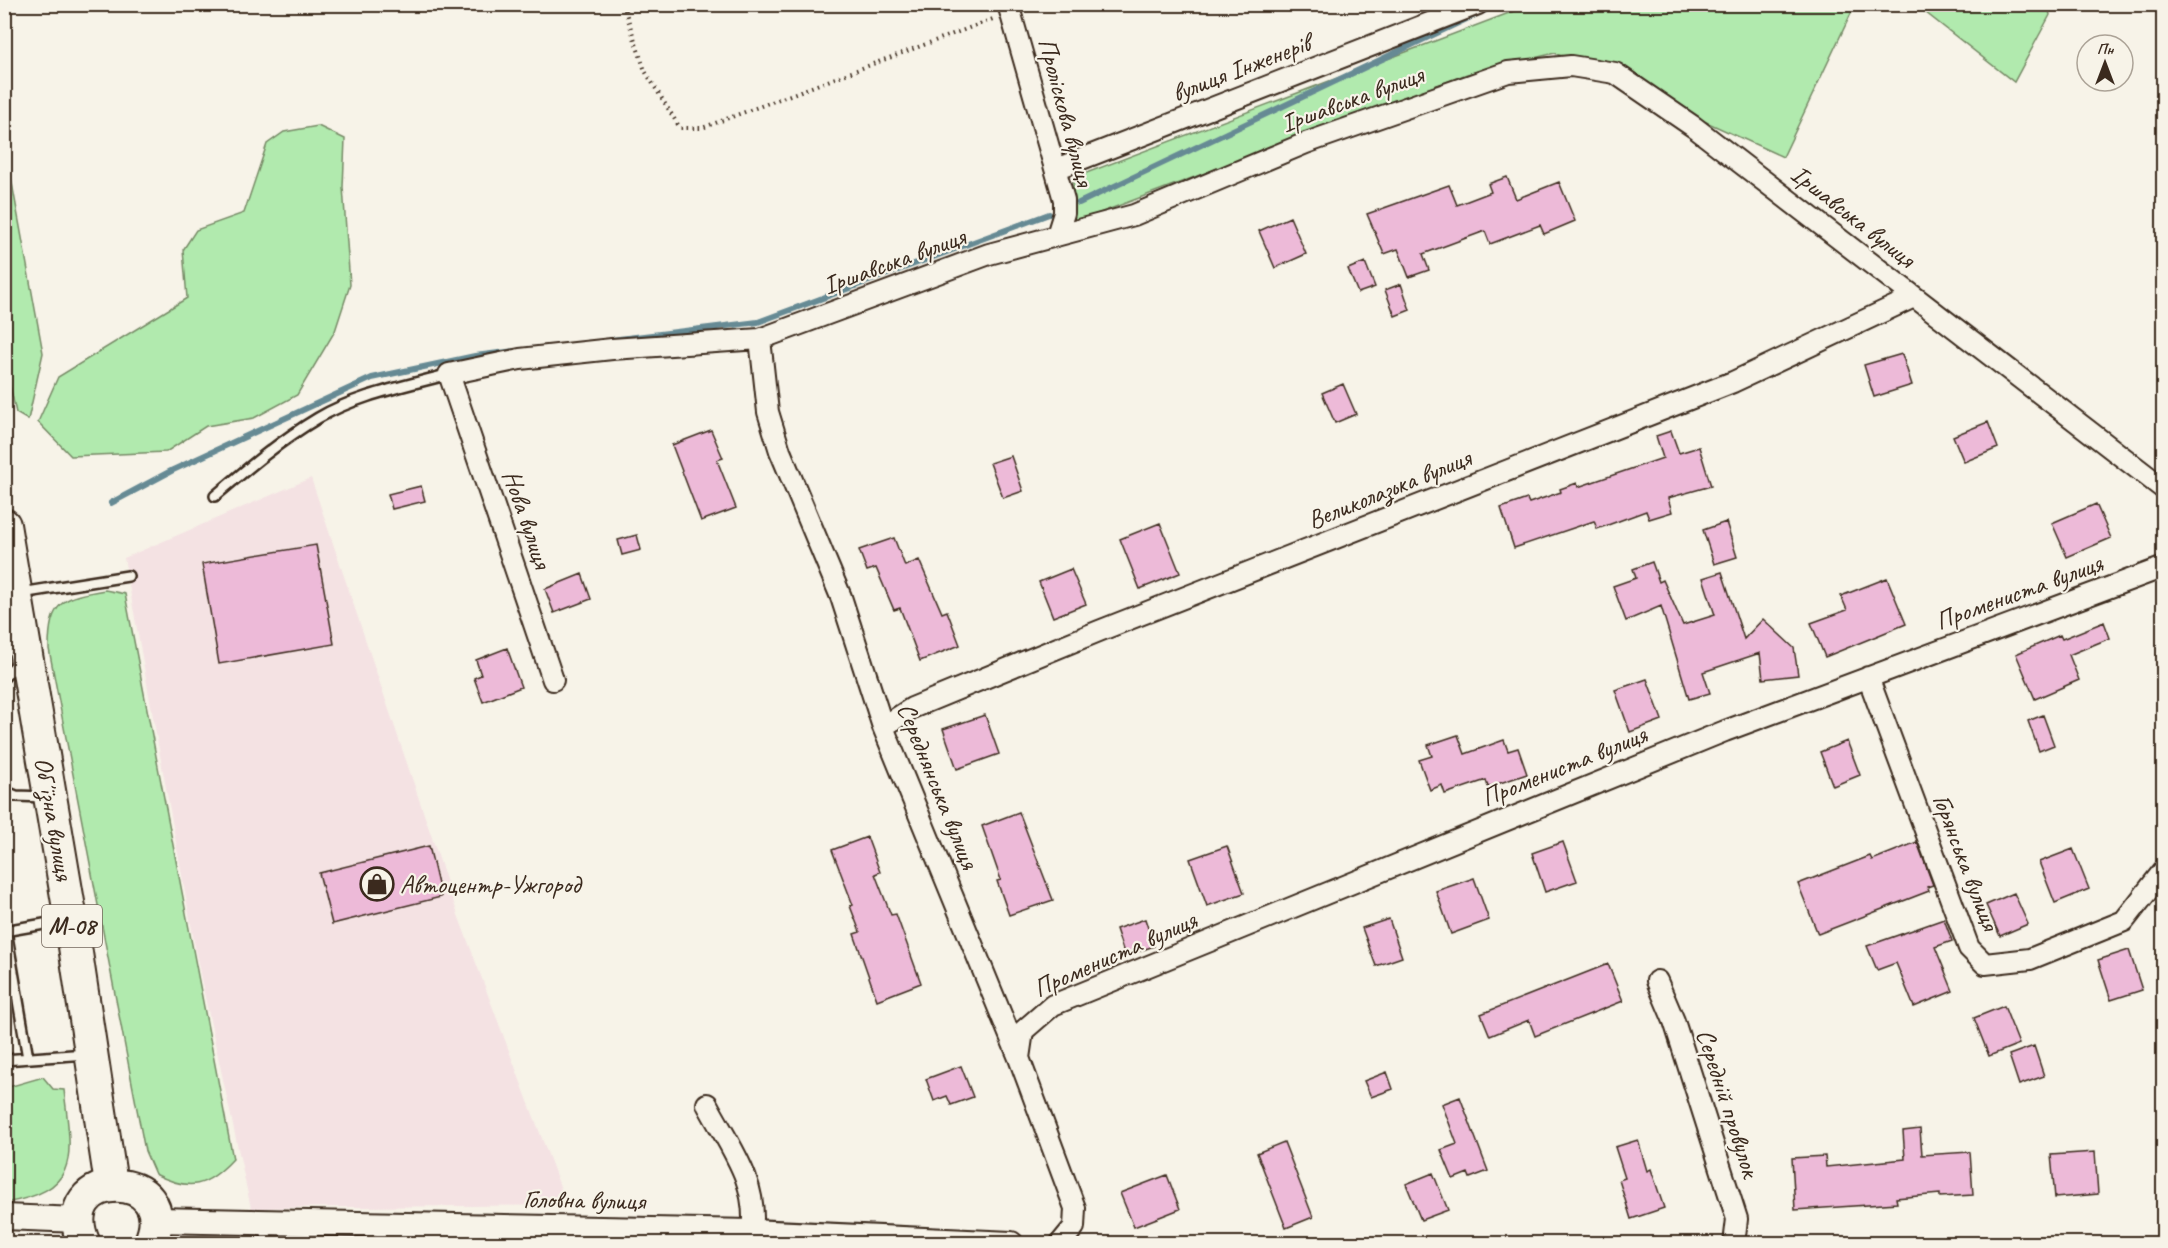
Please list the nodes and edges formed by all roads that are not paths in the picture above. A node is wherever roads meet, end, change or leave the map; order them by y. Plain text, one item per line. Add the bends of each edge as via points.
1 (1478, 4) edge
2 (1009, 8) edge
3 (1056, 170) junction
4 (1057, 235) junction
5 (1914, 297) junction
6 (760, 339) junction
7 (449, 374) junction
8 (2163, 489) edge
9 (214, 496) dead end
10 (4, 525) edge
11 (2163, 567) edge
12 (128, 576) dead end
13 (16, 594) junction
14 (26, 655) junction
15 (4, 677) edge
16 (1868, 677) junction
17 (553, 680) dead end
18 (883, 727) junction
19 (4, 791) edge
20 (50, 798) junction
21 (2163, 870) edge
22 (71, 920) junction
23 (5, 931) edge
24 (1657, 981) dead end
25 (93, 1054) junction
26 (28, 1058) junction
27 (1019, 1058) junction
28 (4, 1060) edge
29 (707, 1104) dead end
30 (111, 1184) junction
31 (4, 1217) edge
32 (81, 1232) edge
33 (153, 1232) edge
34 (266, 1232) edge
35 (752, 1232) junction
36 (1011, 1244) edge
37 (1060, 1244) edge
38 (1734, 1244) edge

1 - 3 street, вулиця Інженерів
2 - 3 street, Проліскова вулиця
3 - 4 street, Проліскова вулиця via 1064,213
4 - 5 street, Іршавська вулиця via 1134,215 1306,143 1508,72 1571,66 1615,73 1694,128
4 - 6 street, Іршавська вулиця via 989,254
5 - 8 street, Іршавська вулиця
5 - 18 street, Великолазька вулиця via 1733,382 1099,631 912,708
6 - 7 street, Іршавська вулиця via 520,359
6 - 18 street, Середнянська вулиця via 768,412 780,451 841,597
7 - 9 lane via 319,417 267,452
7 - 17 street, Нова вулиця
10 - 13 highway, Обʼїзна вулиця / М-08
11 - 16 street, Промениста вулиця
12 - 13 lane
13 - 14 highway, Обʼїзна вулиця / М-08
14 - 15 lane
14 - 20 highway, Обʼїзна вулиця / М-08
16 - 21 street, Горянська вулиця via 1969,948 1985,964 2030,958 2124,921
16 - 27 street, Промениста вулиця via 1569,793 1053,1005 1023,1031
18 - 27 street, Середнянська вулиця
19 - 20 lane via 16,796
20 - 22 highway, Обʼїзна вулиця / М-08
22 - 23 lane
22 - 25 highway, Обʼїзна вулиця / М-08
23 - 26 lane
24 - 38 street, Середній провулок via 1674,1021 1737,1219
25 - 26 lane
25 - 30 highway, Обʼїзна вулиця / М-08
26 - 28 lane
27 - 37 street, Середнянська вулиця via 1075,1208 1074,1227
29 - 35 street via 747,1175 755,1213
30 - 32 highway via 89,1196 81,1207
30 - 33 highway via 141,1193 153,1208
31 - 32 street
33 - 34 street, Головна вулиця
34 - 35 street, Головна вулиця
35 - 36 street, Головна вулиця

